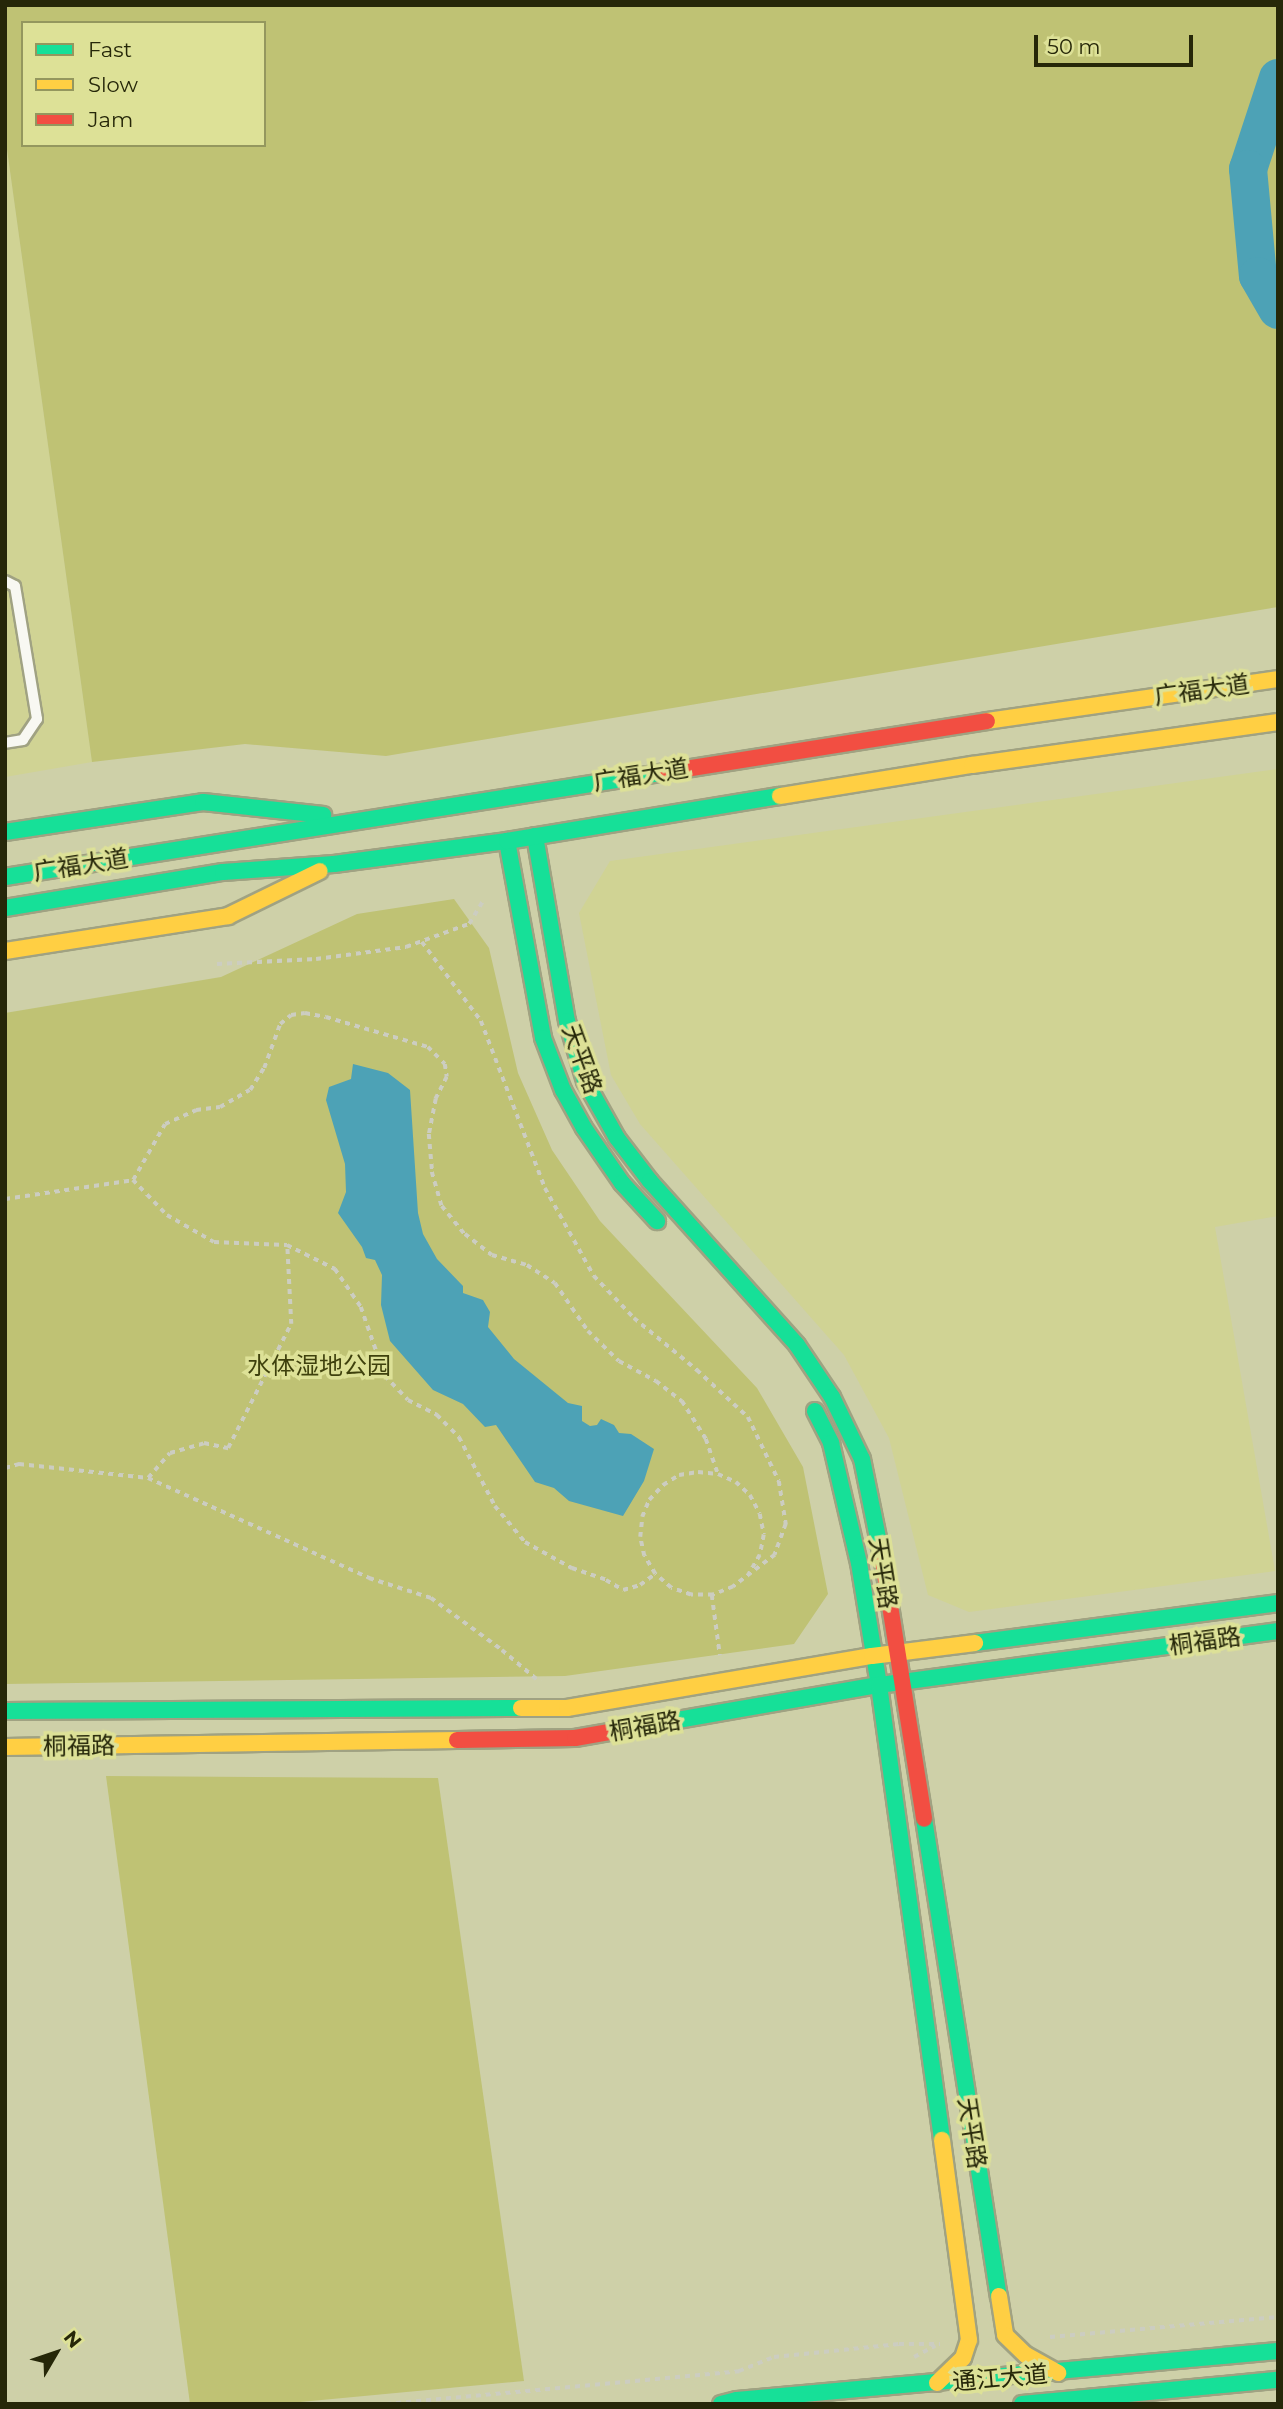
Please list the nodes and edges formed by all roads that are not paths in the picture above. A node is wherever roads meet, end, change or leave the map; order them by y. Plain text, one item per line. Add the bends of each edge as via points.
1 (5, 580) edge
2 (1278, 679) edge
3 (1278, 722) edge
4 (5, 743) edge
5 (359, 819) junction
6 (5, 832) edge
7 (535, 836) junction
8 (507, 841) junction
9 (334, 864) junction
10 (5, 877) edge
11 (5, 908) edge
12 (5, 951) edge
13 (668, 1234) dead end
14 (810, 1399) dead end
15 (1278, 1603) edge
16 (1278, 1631) edge
17 (895, 1653) junction
18 (873, 1656) junction
19 (900, 1682) junction
20 (879, 1685) junction
21 (5, 1711) edge
22 (5, 1747) edge
23 (1278, 2351) edge
24 (1058, 2372) junction
25 (1278, 2380) edge
26 (937, 2383) junction
27 (722, 2404) edge
28 (1022, 2404) edge

1 - 4 lane via 15,586 37,719 23,740
2 - 5 street, 广福大道
3 - 7 street, 广福大道 via 959,767
5 - 6 street via 203,802
5 - 10 street, 广福大道
7 - 8 street, 广福大道
7 - 17 street, 天平路 via 567,1021 585,1082 617,1138 650,1181 797,1345 832,1397 862,1459 883,1560
8 - 9 street, 广福大道
8 - 13 street, 天平路 via 543,1038 562,1090 622,1183
9 - 11 street, 广福大道 via 223,872
9 - 12 street via 228,916
14 - 18 street, 天平路 via 831,1443 859,1563
15 - 17 street, 桐福路
16 - 19 street, 桐福路
17 - 18 street, 桐福路
17 - 19 street, 天平路
18 - 20 street, 天平路
18 - 21 street, 桐福路 via 566,1708
19 - 20 street, 桐福路
19 - 24 street, 天平路 via 1005,2335 1026,2355
20 - 22 street, 桐福路 via 575,1738
20 - 26 street, 天平路 via 969,2340 964,2358
23 - 24 street, 通江大道
24 - 26 street, 通江大道
25 - 28 street, 通江大道
26 - 27 street, 通江大道

